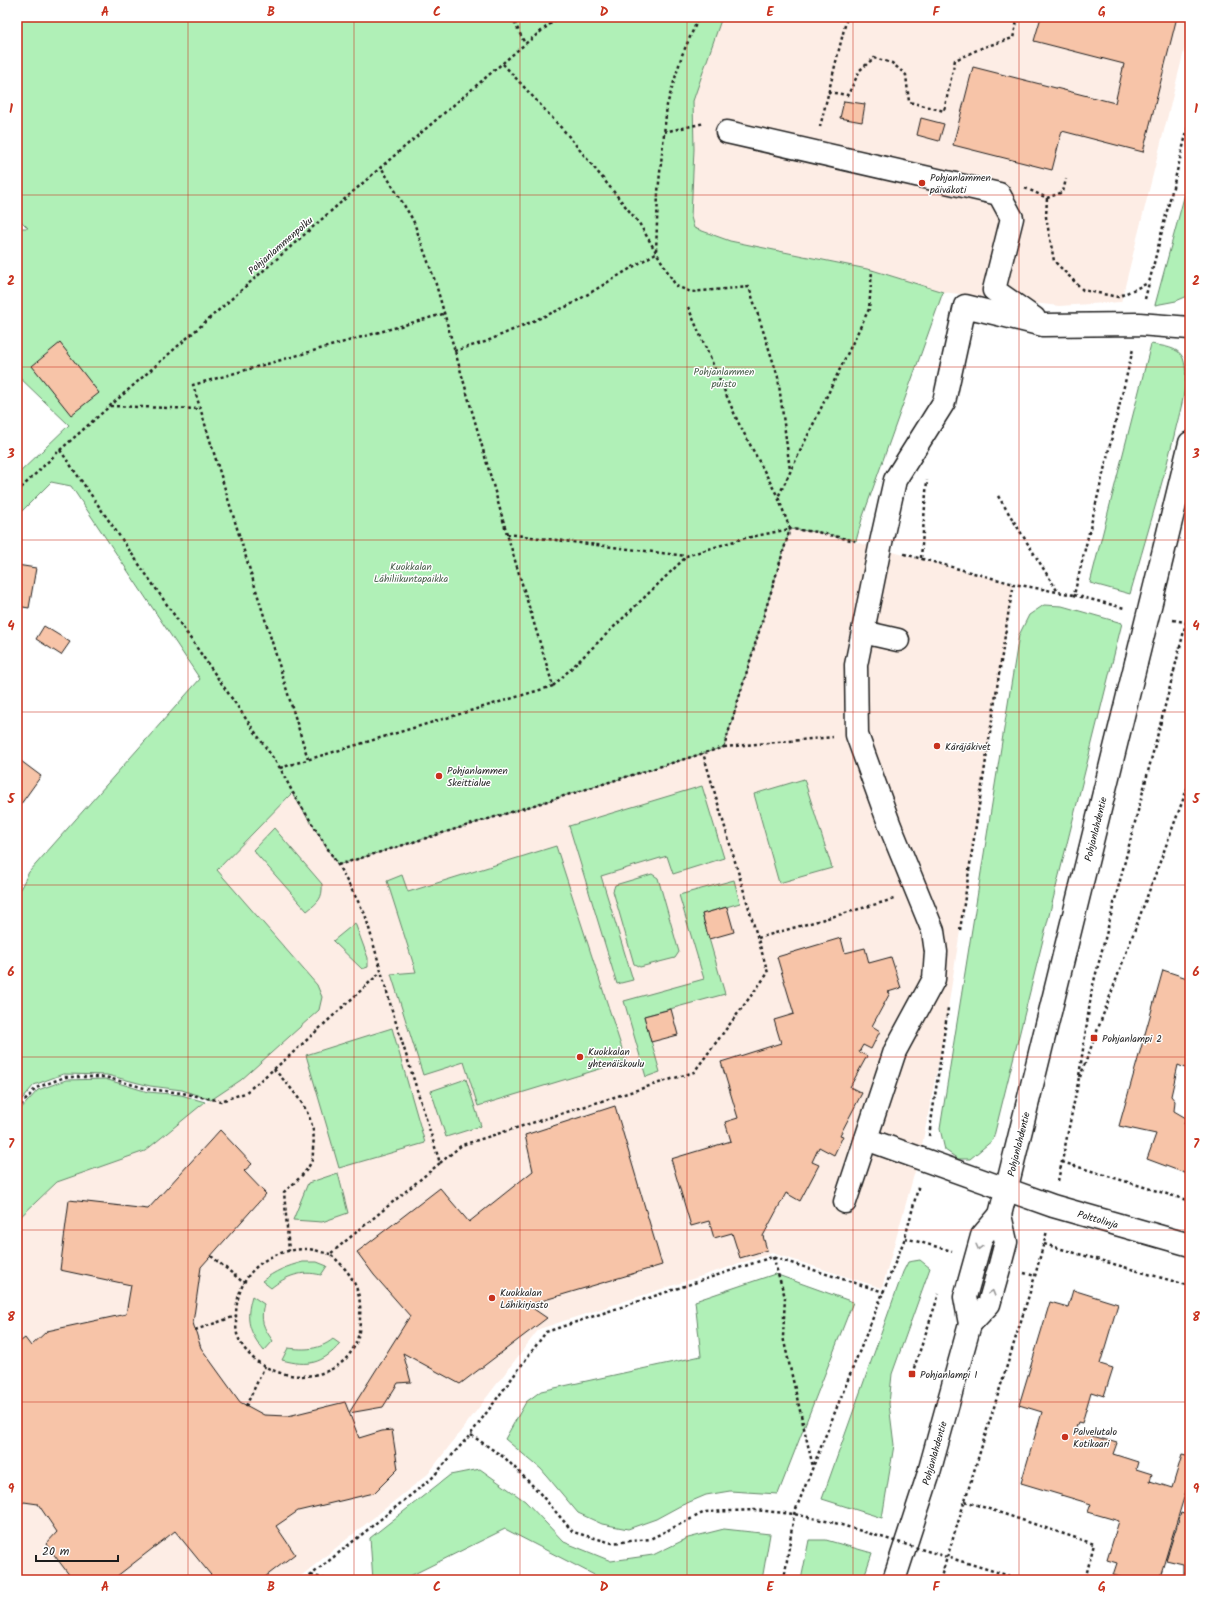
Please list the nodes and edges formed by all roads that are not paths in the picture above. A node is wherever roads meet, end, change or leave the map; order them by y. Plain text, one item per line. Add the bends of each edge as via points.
1 (727, 132) dead end
2 (1043, 325) junction
3 (1190, 328) edge
4 (1190, 443) edge
5 (863, 632) junction
6 (898, 640) dead end
7 (866, 1139) junction
8 (1007, 1190) junction
9 (845, 1202) dead end
10 (1190, 1245) edge
11 (894, 1580) edge

1 - 2 main road via 999,194 1012,218 994,290
2 - 3 main road via 1139,324
2 - 5 main road via 965,306 944,402 895,480
4 - 8 main road, Pohjanlahdentie, bridge
5 - 6 main road
5 - 7 main road via 856,665 857,735 890,826 933,931 936,952 934,979 895,1051
7 - 8 main road, Polttolinja
7 - 9 main road
8 - 10 main road, Polttolinja via 1053,1206
8 - 11 main road, Pohjanlahdentie via 1000,1215 1006,1242 989,1304 970,1324 928,1476

